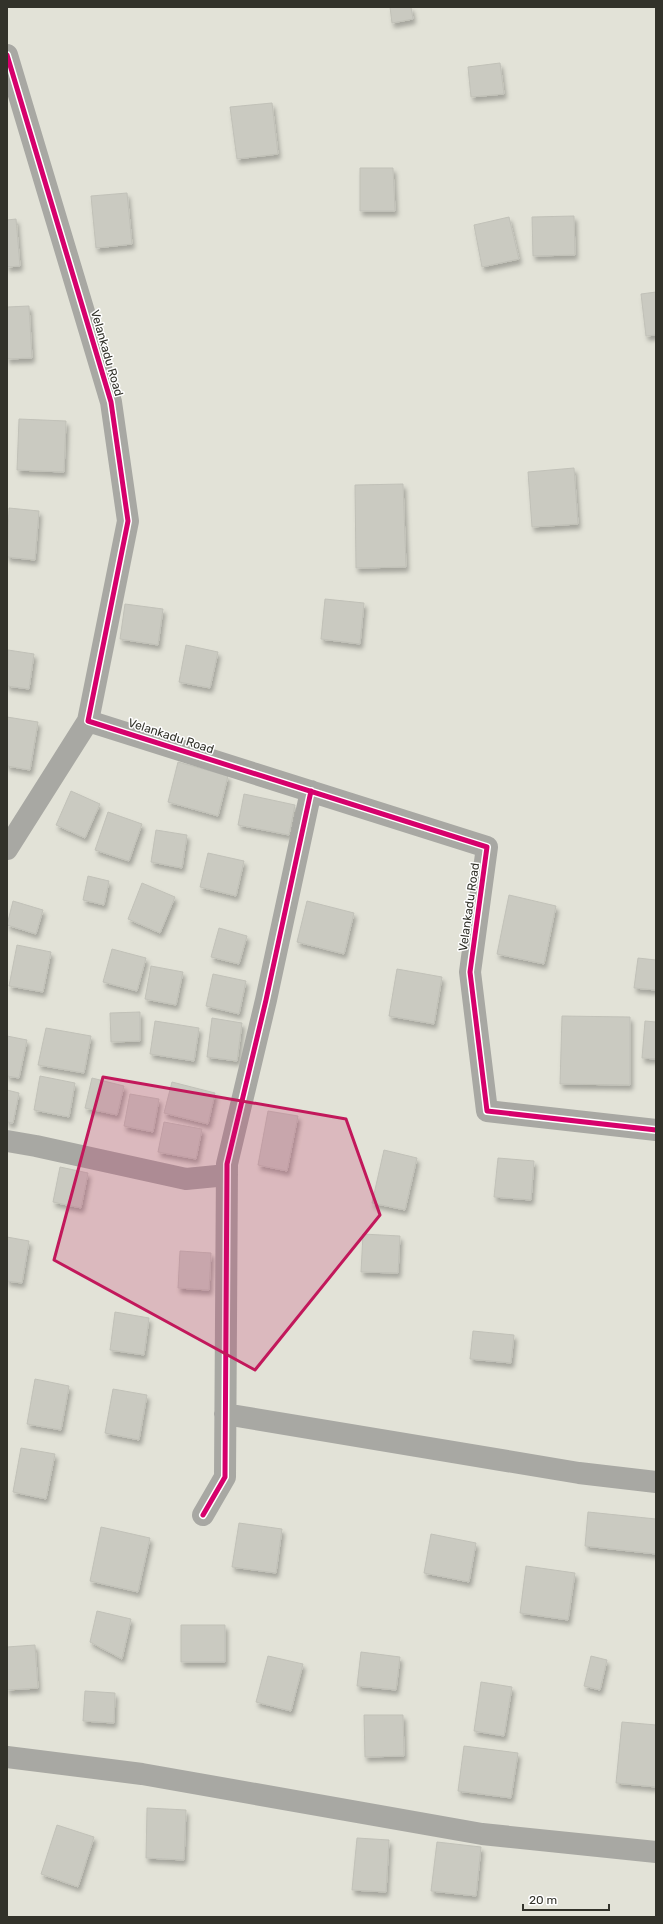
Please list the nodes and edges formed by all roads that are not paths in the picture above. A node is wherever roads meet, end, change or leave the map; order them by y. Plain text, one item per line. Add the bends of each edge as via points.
1 (7, 55) edge
2 (88, 720) junction
3 (311, 791) junction
4 (7, 849) edge
5 (656, 1130) edge
6 (7, 1141) edge
7 (227, 1176) junction
8 (225, 1414) junction
9 (656, 1482) edge
10 (204, 1515) dead end
11 (7, 1757) edge
12 (656, 1852) edge

1 - 2 street, Velankadu Road via 111,402 128,521
2 - 3 street, Velankadu Road
2 - 4 street
3 - 5 street, Velankadu Road via 487,847 470,972 487,1111
3 - 7 street via 266,1000 227,1164
6 - 7 street via 186,1179
7 - 8 street
8 - 9 street via 579,1473
8 - 10 street via 225,1477
11 - 12 street via 142,1774 482,1834

